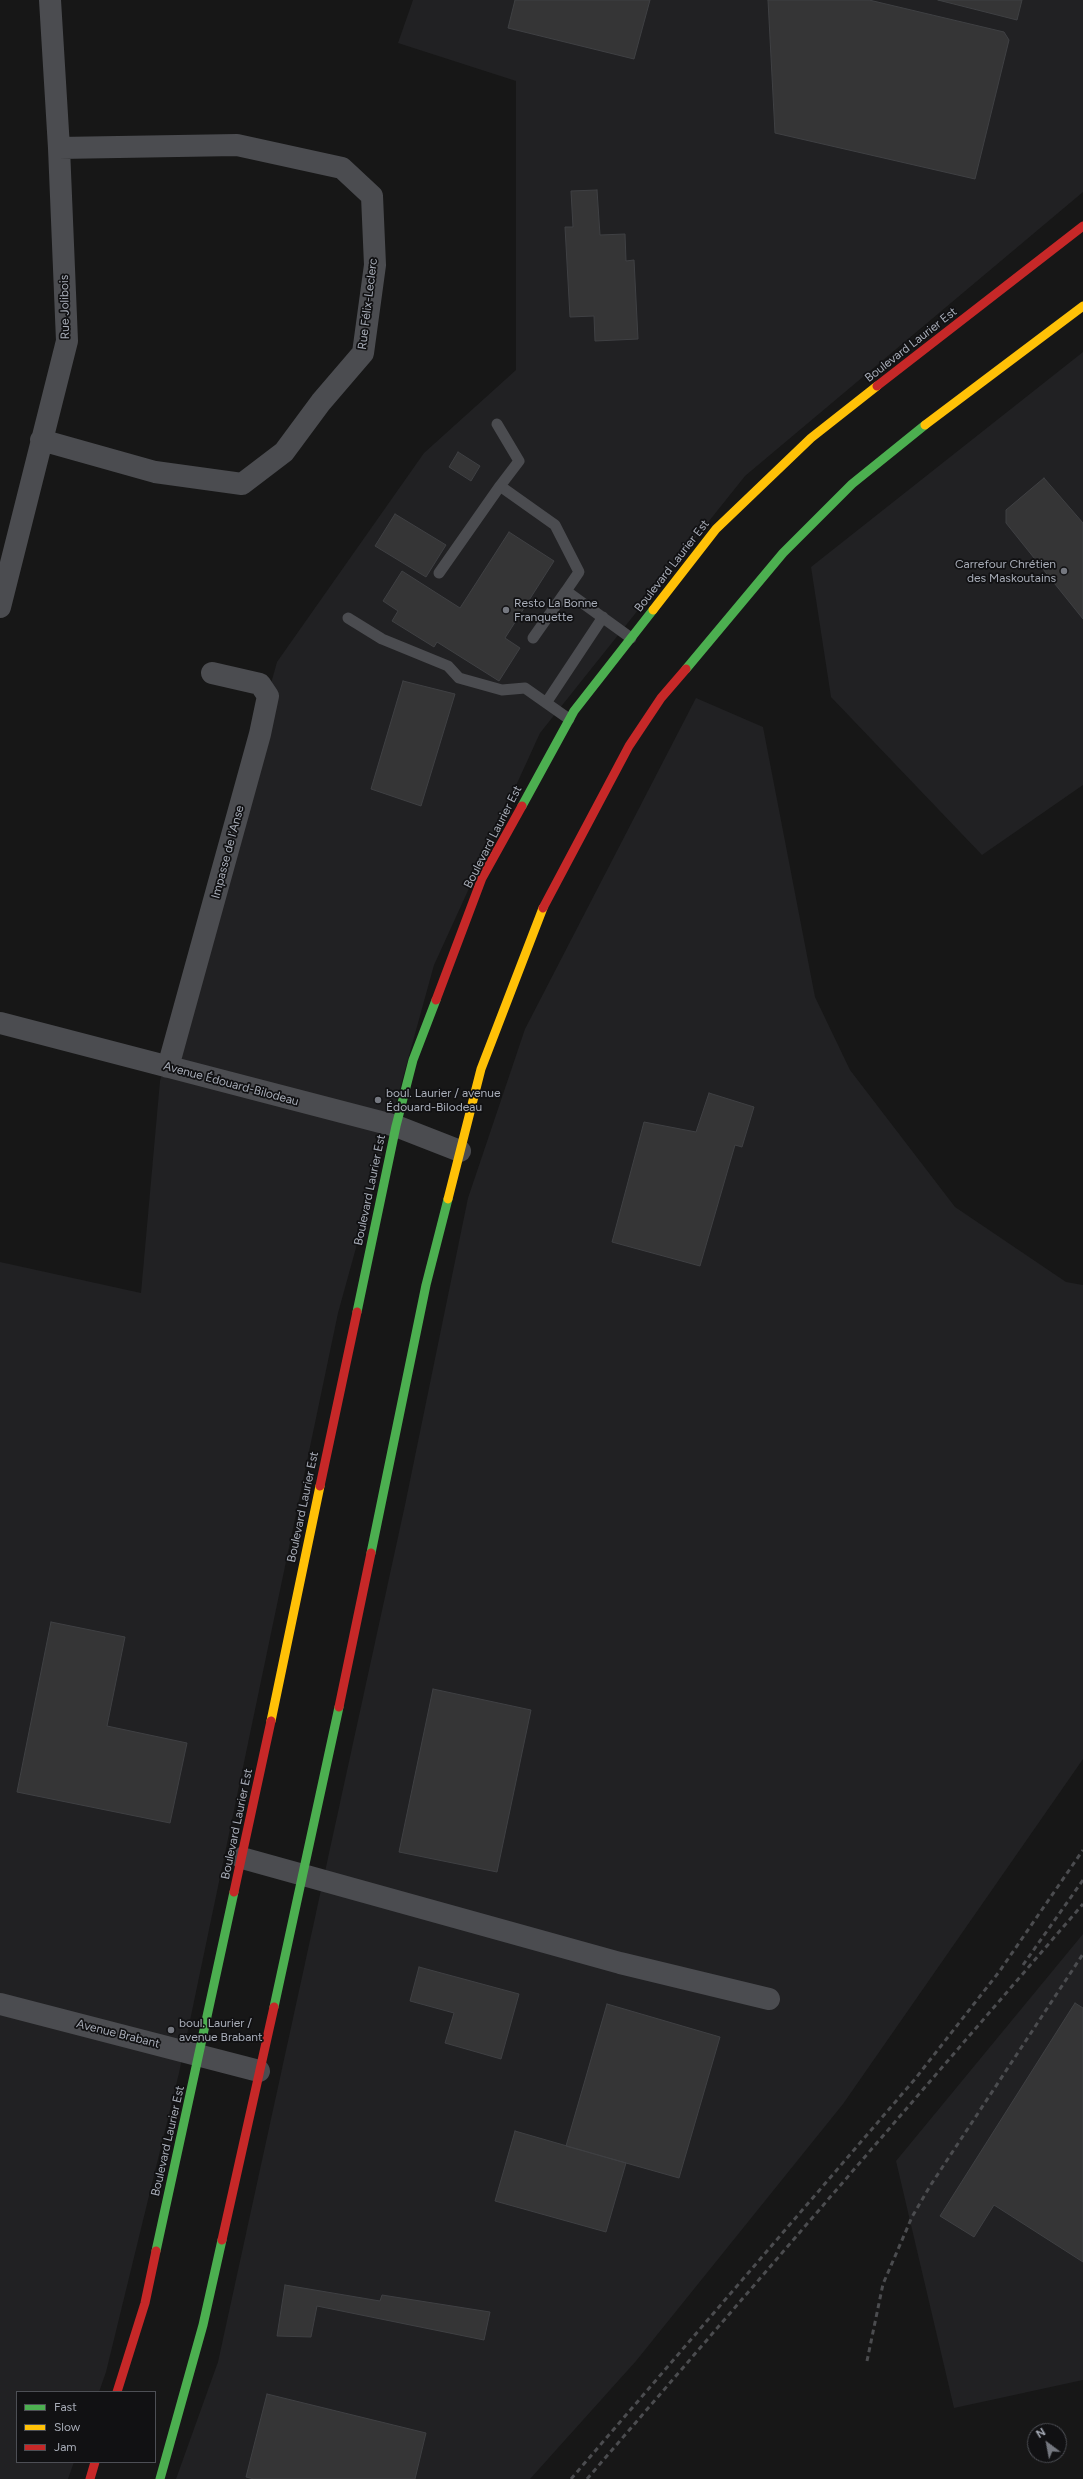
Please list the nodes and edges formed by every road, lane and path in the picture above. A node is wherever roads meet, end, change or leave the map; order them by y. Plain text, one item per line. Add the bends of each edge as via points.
1 (50, 0) edge
2 (59, 148) junction
3 (1083, 226) edge
4 (1083, 306) edge
5 (497, 424) dead end
6 (41, 440) junction
7 (500, 486) junction
8 (439, 573) dead end
9 (566, 591) junction
10 (0, 607) edge
11 (603, 617) junction
12 (348, 618) dead end
13 (533, 638) dead end
14 (631, 638) junction
15 (212, 673) dead end
16 (546, 703) junction
17 (569, 719) junction
18 (0, 1024) edge
19 (168, 1067) junction
20 (396, 1126) junction
21 (460, 1151) junction
22 (242, 1858) junction
23 (304, 1874) junction
24 (768, 1999) dead end
25 (0, 2004) edge
26 (200, 2055) junction
27 (259, 2070) junction
28 (117, 2391) edge
29 (95, 2463) edge
30 (90, 2479) edge
31 (160, 2479) edge

1 - 2 street, Rue Jolibois
2 - 6 street, Rue Jolibois via 67,341
2 - 6 street, Rue Félix-Leclerc via 237,145 342,168 372,196 374,265 363,353 321,402 284,452 242,484 155,472
3 - 14 main road, Boulevard Laurier Est via 811,438 716,529
4 - 21 main road via 852,484 783,553 661,698 629,746 544,905 482,1069
5 - 7 lane via 519,461
6 - 10 street, Rue Jolibois
7 - 8 lane
7 - 9 lane via 555,525 579,572
9 - 11 lane
9 - 13 lane
11 - 14 lane
11 - 16 lane
12 - 16 lane via 382,639 448,666 459,678 502,690 525,688
14 - 17 main road, Boulevard Laurier Est
15 - 19 street, Impasse de l'Anse via 260,684 268,696 260,734
16 - 17 lane
17 - 20 main road, Boulevard Laurier Est via 482,878 413,1060
18 - 19 street, Avenue Édouard-Bilodeau
19 - 20 street, Avenue Édouard-Bilodeau
20 - 21 street, Avenue Édouard-Bilodeau
20 - 22 main road, Boulevard Laurier Est
21 - 23 main road via 400,1401
22 - 23 street
22 - 26 main road, Boulevard Laurier Est
23 - 24 street via 620,1963
23 - 27 main road
25 - 26 street, Avenue Brabant
26 - 27 street, Avenue Brabant
26 - 28 main road, Boulevard Laurier Est via 145,2303
27 - 31 main road via 203,2325
29 - 30 main road

